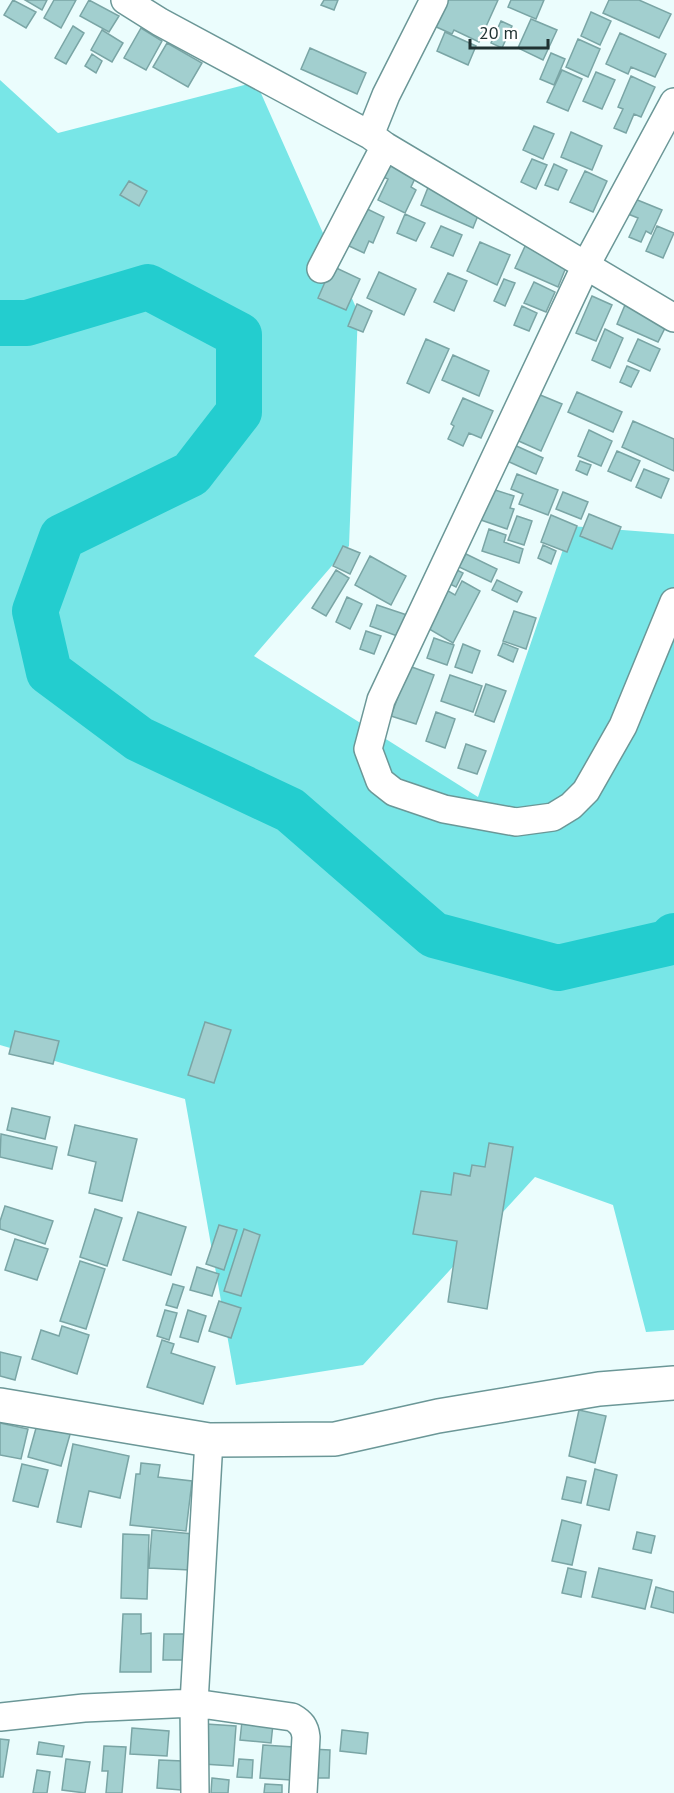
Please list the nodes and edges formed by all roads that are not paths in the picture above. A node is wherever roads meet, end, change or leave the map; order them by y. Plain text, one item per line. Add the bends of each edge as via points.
1 (125, 0) edge
2 (434, 0) edge
3 (165, 11) edge
4 (674, 102) edge
5 (378, 141) junction
6 (586, 265) junction
7 (321, 269) dead end
8 (674, 318) edge
9 (674, 602) edge
10 (674, 1383) edge
11 (0, 1405) edge
12 (209, 1440) junction
13 (194, 1702) junction
14 (0, 1717) edge
15 (195, 1793) edge
16 (303, 1793) edge

1 - 3 street
2 - 5 street via 386,95
3 - 5 street
4 - 6 street
5 - 6 street
5 - 7 street
6 - 8 street
6 - 9 street via 381,700 368,749 380,781 394,792 444,809 516,822 553,817 586,791 623,726
10 - 12 main road via 599,1389 438,1416 335,1439
11 - 12 main road
12 - 13 street
13 - 14 street
13 - 15 street
13 - 16 street via 299,1721 306,1730

